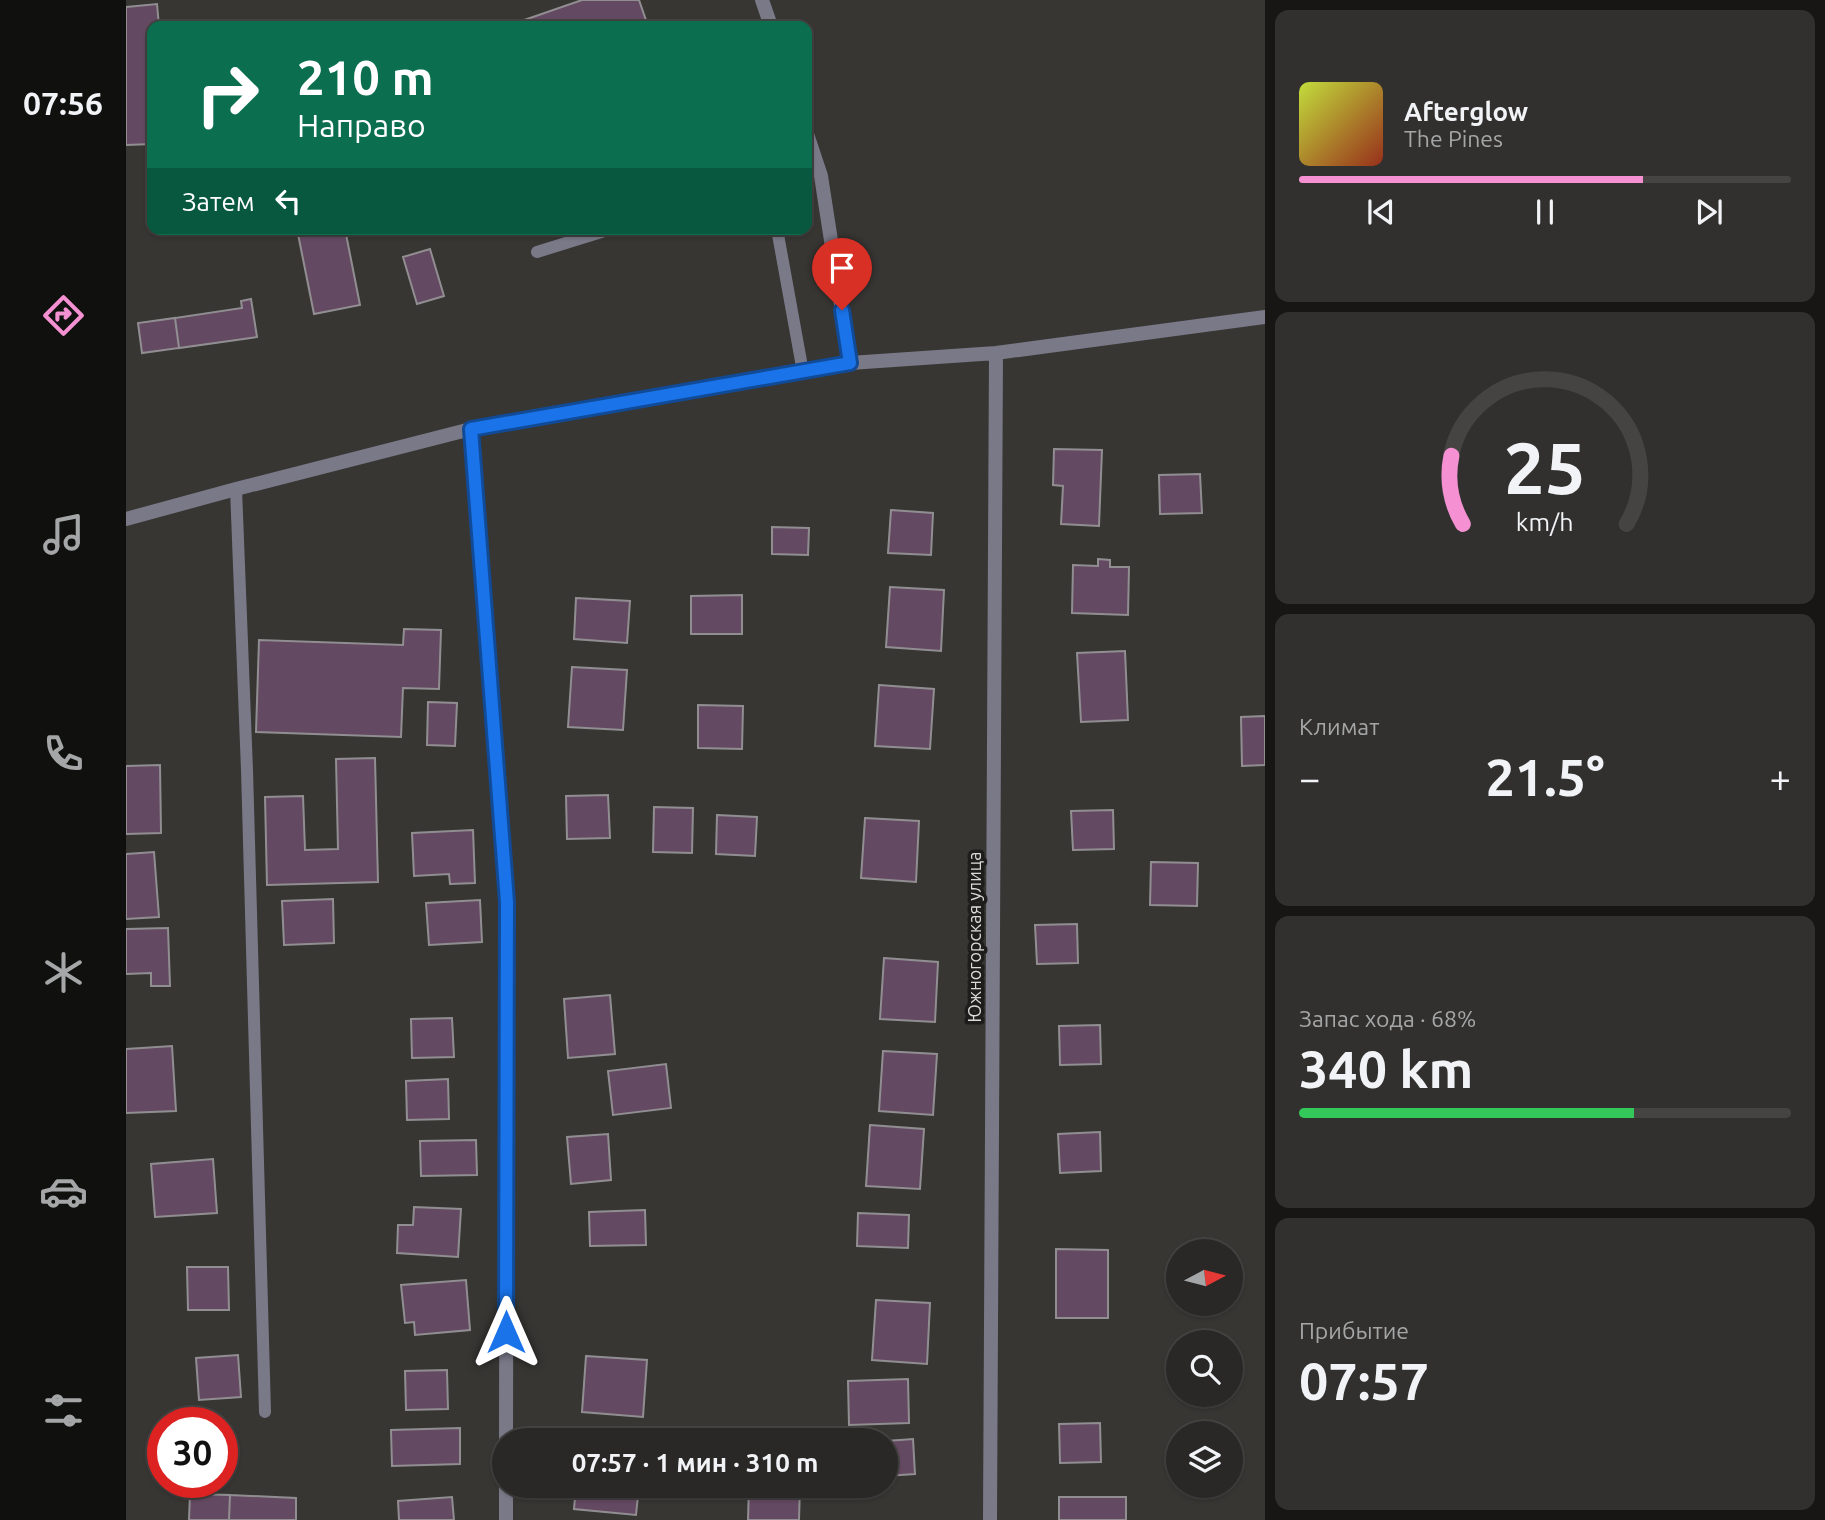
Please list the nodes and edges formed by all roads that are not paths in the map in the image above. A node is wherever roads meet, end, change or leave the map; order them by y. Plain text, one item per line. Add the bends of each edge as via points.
1 (762, 0) edge
2 (769, 21) edge
3 (812, 149) edge
4 (592, 235) edge
5 (778, 235) edge
6 (537, 252) dead end
7 (1265, 317) edge
8 (996, 353) junction
9 (850, 363) junction
10 (803, 372) junction
11 (471, 429) junction
12 (236, 489) junction
13 (126, 519) edge
14 (265, 1412) dead end
15 (506, 1428) edge
16 (506, 1498) edge
17 (506, 1520) edge
18 (990, 1520) edge

1 - 2 street
3 - 9 street via 821,176
4 - 6 lane
5 - 10 lane
7 - 8 street
8 - 9 street
8 - 18 street, Южногорская улица
9 - 10 street
10 - 11 street
11 - 12 street
11 - 15 street via 507,902
12 - 13 street
12 - 14 lane
16 - 17 street

